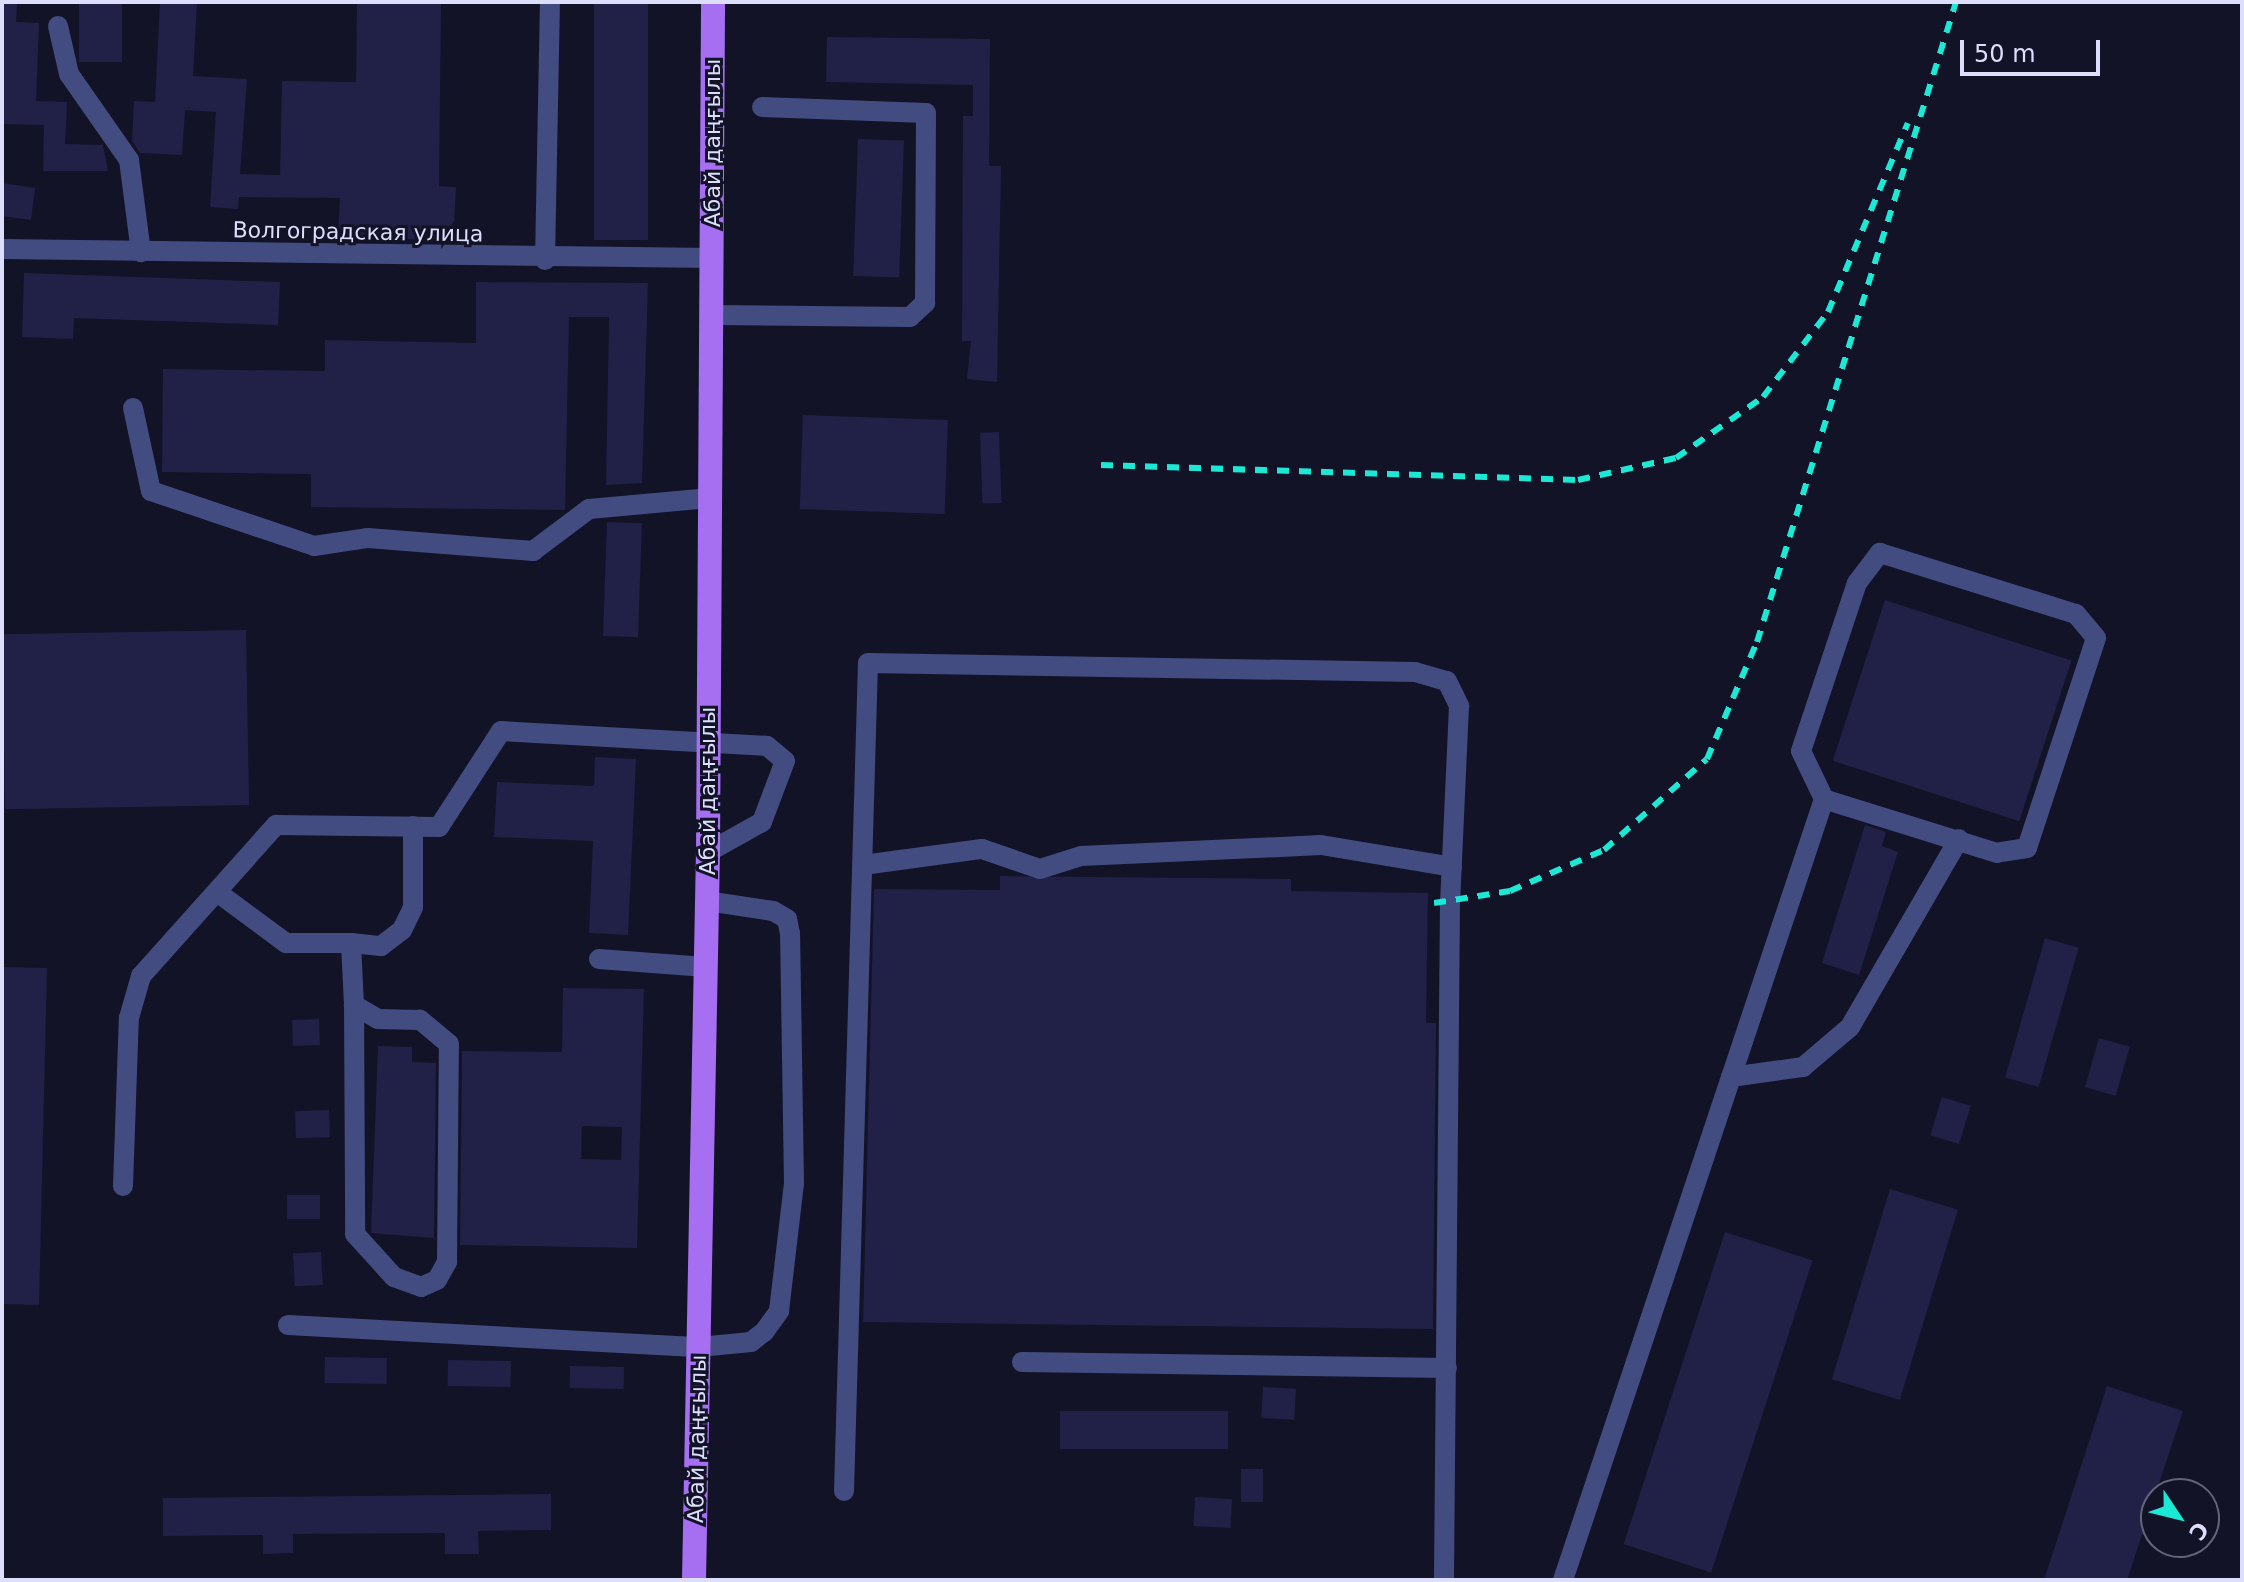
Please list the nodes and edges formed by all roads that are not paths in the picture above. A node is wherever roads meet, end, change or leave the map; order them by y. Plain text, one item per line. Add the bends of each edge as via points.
1 (550, 2) edge
2 (713, 2) edge
3 (58, 26) dead end
4 (762, 107) dead end
5 (2, 249) edge
6 (141, 252) junction
7 (713, 258) junction
8 (545, 260) junction
9 (713, 315) junction
10 (133, 408) dead end
11 (711, 498) junction
12 (707, 741) junction
13 (1824, 799) junction
14 (413, 826) junction
15 (1959, 839) junction
16 (708, 852) junction
17 (863, 865) junction
18 (1452, 867) junction
19 (217, 892) junction
20 (708, 901) junction
21 (351, 943) junction
22 (599, 959) dead end
23 (706, 967) junction
24 (354, 1005) junction
25 (1731, 1077) junction
26 (123, 1186) dead end
27 (288, 1325) dead end
28 (699, 1347) junction
29 (1022, 1362) dead end
30 (1447, 1368) junction
31 (844, 1491) dead end
32 (694, 1580) edge
33 (1444, 1580) edge
34 (1563, 1580) edge

1 - 8 street
2 - 7 main road, Абай даңғылы
3 - 6 street via 69,74 129,160
4 - 9 street via 926,113 925,303 910,317
5 - 6 street, Волгоградская улица
6 - 8 street, Волгоградская улица
7 - 8 street, Волгоградская улица
7 - 9 main road, Абай даңғылы
9 - 11 main road, Абай даңғылы
10 - 11 street via 151,491 314,546 368,538 533,551 589,509
11 - 12 main road, Абай даңғылы
12 - 14 street via 501,731 439,827
12 - 16 main road, Абай даңғылы
12 - 16 street via 767,746 785,761 762,822
13 - 15 street
13 - 15 street via 1801,751 1857,583 1880,553 2076,614 2096,638 2095,654 2027,848 1997,853
13 - 25 street
14 - 19 street via 276,825
14 - 21 street via 413,907 402,930 381,946
15 - 25 street via 1850,1027 1803,1067
16 - 20 main road, Абай даңғылы
17 - 18 street via 982,849 1040,869 1081,856 1321,845
17 - 18 street via 868,663 883,663 1415,672 1447,681 1459,706
17 - 31 street
18 - 30 street
19 - 21 street via 286,943
19 - 26 street via 141,976 129,1018
20 - 23 main road, Абай даңғылы
20 - 28 street via 787,919 794,1184 779,1311 751,1342
21 - 24 street
22 - 23 street
23 - 28 main road, Абай даңғылы
24 - 24 street via 378,1019 420,1020 449,1044 447,1262 437,1280 421,1287 394,1277 355,1234
25 - 34 street
27 - 28 street
28 - 32 main road, Абай даңғылы
29 - 30 street
30 - 33 street

